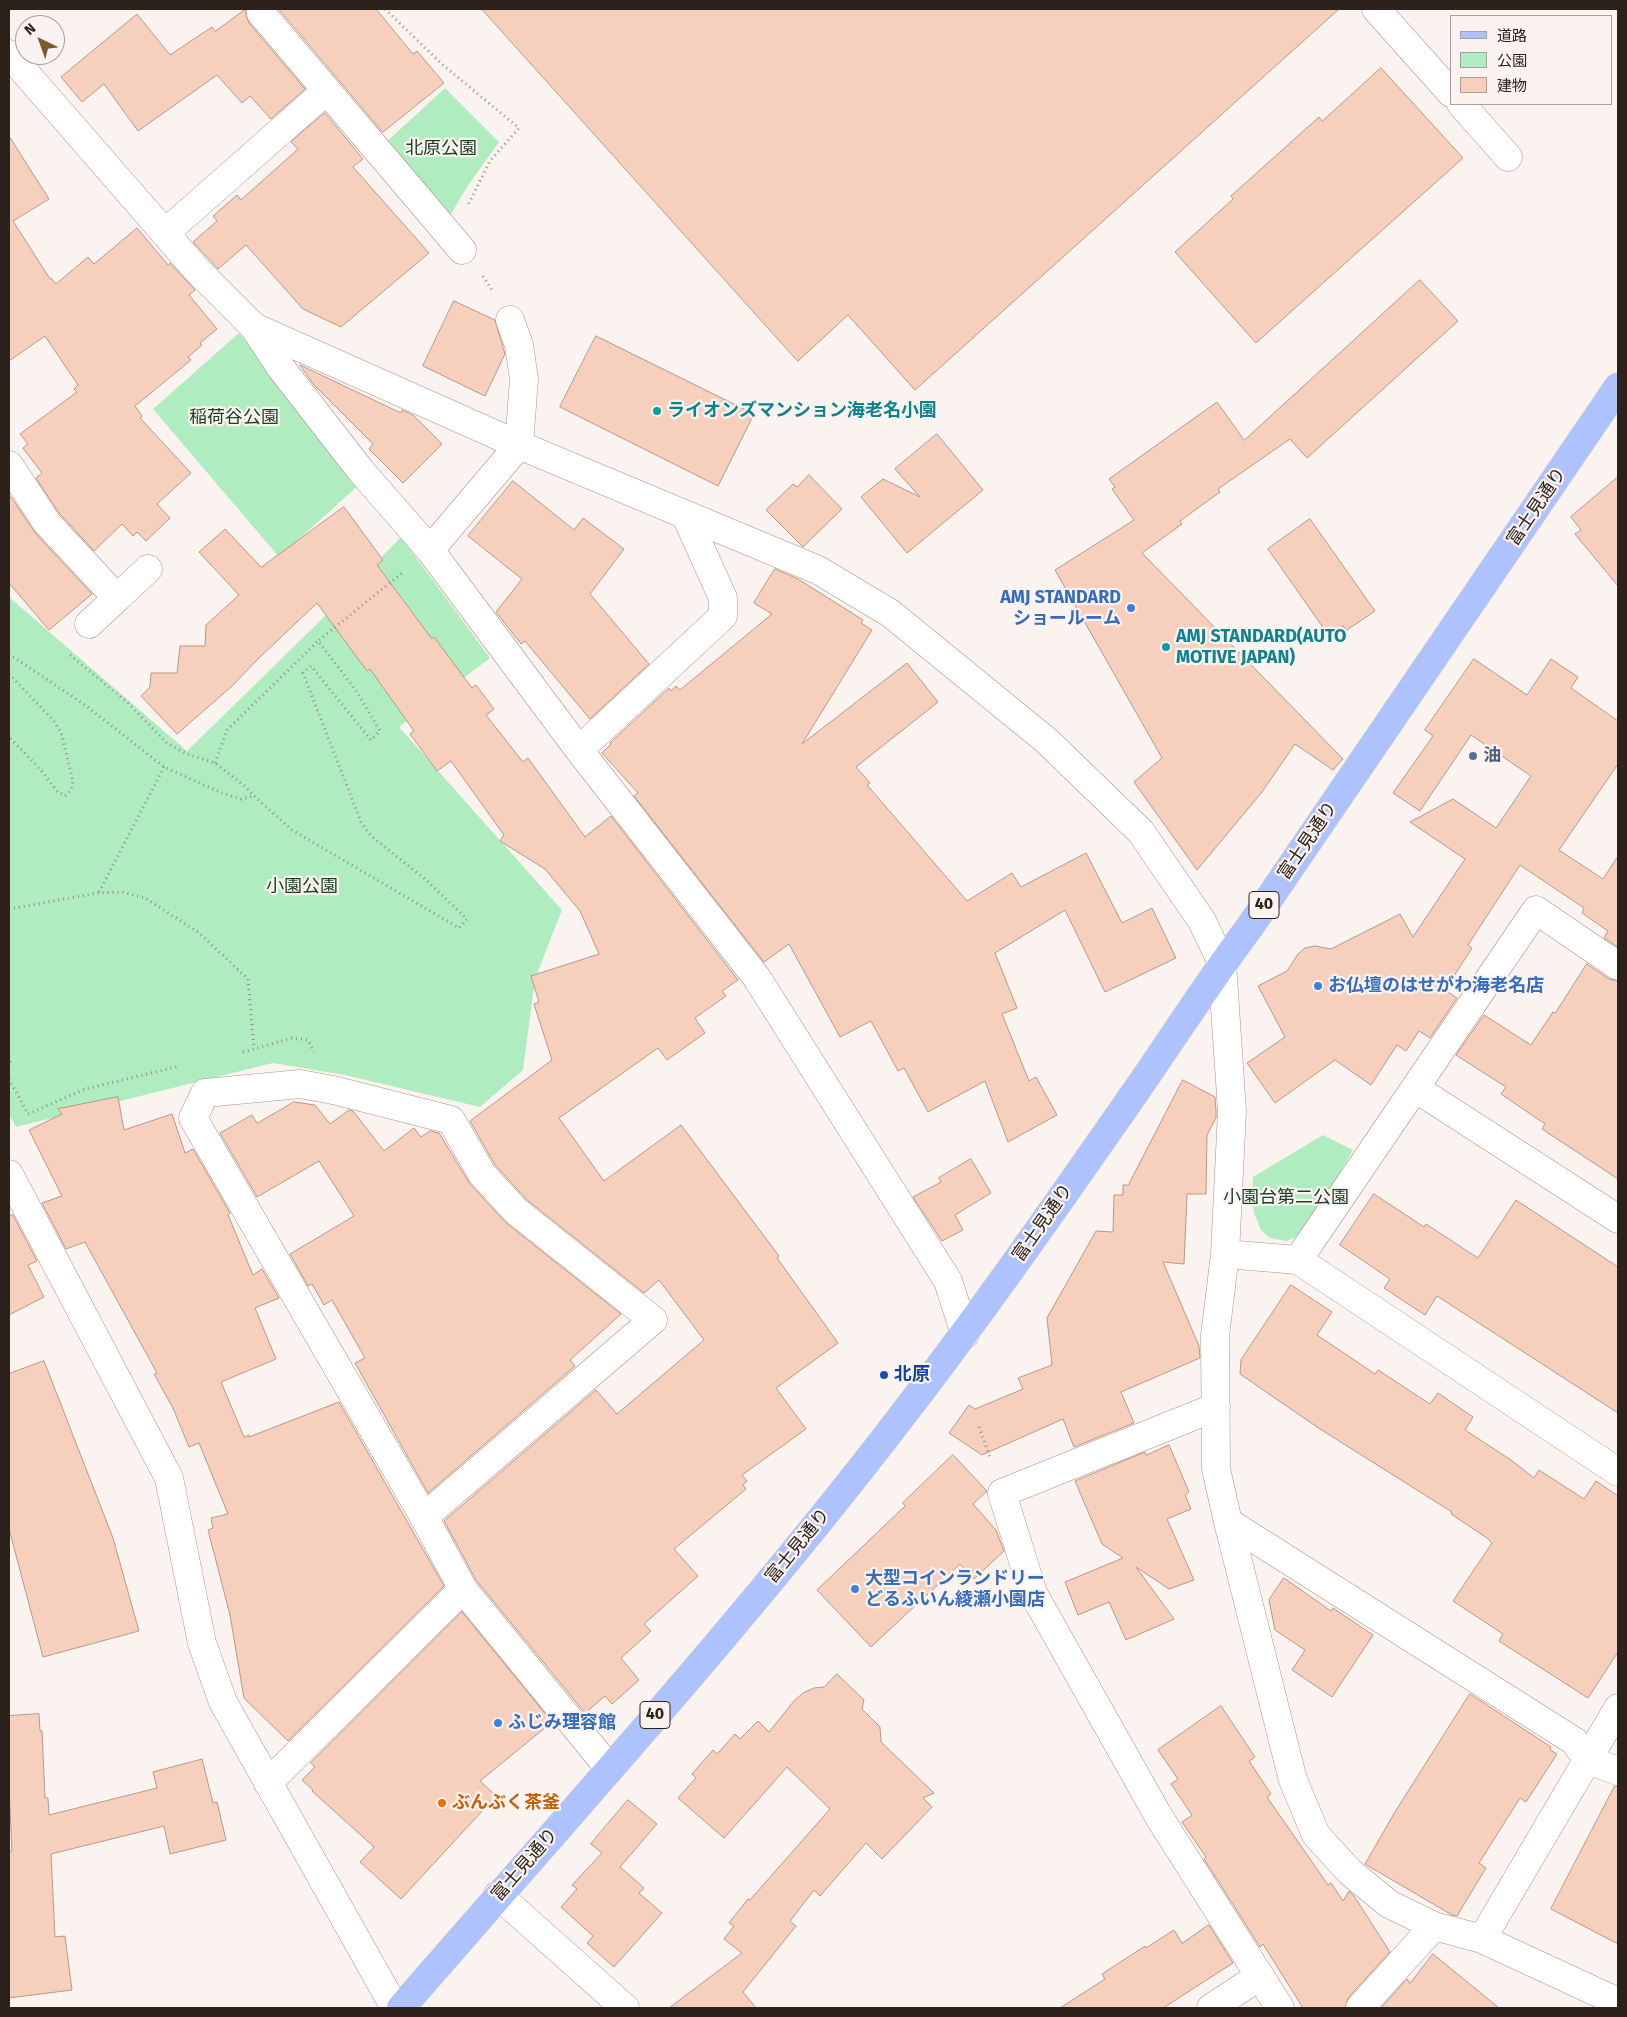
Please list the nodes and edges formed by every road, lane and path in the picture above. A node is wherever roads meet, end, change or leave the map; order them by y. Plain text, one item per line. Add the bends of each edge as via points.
1 (263, 9) edge
2 (385, 9) edge
3 (1376, 9) edge
4 (9, 54) edge
5 (326, 91) junction
6 (1450, 92) edge
7 (1461, 105) edge
8 (1508, 157) dead end
9 (466, 209) dead end
10 (165, 233) junction
11 (462, 250) joint
12 (510, 320) joint
13 (254, 327) junction
14 (1618, 387) edge
15 (519, 445) junction
16 (9, 465) edge
17 (686, 516) junction
18 (430, 550) junction
19 (148, 569) dead end
20 (117, 598) junction
21 (89, 624) dead end
22 (318, 641) junction
23 (66, 652) dead end
24 (9, 654) edge
25 (9, 674) edge
26 (9, 737) edge
27 (579, 750) junction
28 (215, 763) junction
29 (164, 767) junction
30 (254, 796) junction
31 (98, 893) junction
32 (9, 909) edge
33 (1222, 963) junction
34 (1618, 966) edge
35 (254, 1049) junction
36 (235, 1054) dead end
37 (9, 1058) edge
38 (188, 1064) dead end
39 (9, 1065) edge
40 (9, 1078) edge
41 (300, 1084) junction
42 (1415, 1088) junction
43 (9, 1174) edge
44 (1618, 1219) edge
45 (1225, 1254) junction
46 (1298, 1260) junction
47 (965, 1334) junction
48 (1216, 1407) junction
49 (1618, 1472) edge
50 (424, 1517) junction
51 (1228, 1522) junction
52 (463, 1589) junction
53 (1618, 1708) edge
54 (1588, 1760) junction
55 (609, 1768) junction
56 (1618, 1771) edge
57 (268, 1783) junction
58 (498, 1895) junction
59 (1434, 1926) junction
60 (1482, 1939) junction
61 (1260, 1976) junction
62 (1618, 2002) edge
63 (395, 2008) edge
64 (401, 2008) edge
65 (625, 2008) edge
66 (1211, 2008) edge
67 (1280, 2008) edge
68 (1360, 2008) edge

1 - 5 street via 261,13
2 - 9 path via 444,66 519,128 490,161
3 - 6 street
4 - 10 street
5 - 10 street
5 - 11 street
7 - 8 street
10 - 13 street
11 - 12 path via 481,272
12 - 15 street via 519,345 524,379
13 - 15 street
13 - 18 street via 280,368
14 - 33 main road, 富士見通り / 40
15 - 17 street
15 - 18 street
16 - 20 street via 47,523
17 - 27 street via 723,598 723,616
17 - 33 street via 818,570 890,613 1047,741 1141,832 1202,921
18 - 22 path
18 - 27 street
19 - 20 street
20 - 21 street
22 - 28 path via 227,730
22 - 30 path via 355,689 380,731 370,740 312,666 303,673 360,822 371,836 425,880 466,920 458,928 292,830
23 - 28 path via 128,703 167,743
24 - 29 path via 85,706
25 - 26 path via 61,732 73,781 71,790 65,796 57,791
27 - 47 street via 758,978 948,1281
28 - 30 path
29 - 30 path via 222,793 241,799
29 - 31 path
31 - 32 path
31 - 35 path via 122,892 145,898 198,932 248,979
33 - 45 street via 1232,1111
33 - 47 main road, 富士見通り / 40
34 - 42 street via 1536,910
35 - 36 path
35 - 41 path via 292,1038 308,1040 314,1050
37 - 39 path
38 - 40 path via 85,1088 28,1114
41 - 50 street via 206,1093 193,1118
41 - 50 street via 451,1120 482,1174 516,1211 653,1320
42 - 44 street
42 - 46 street
43 - 57 street via 169,1478 202,1643 223,1702
45 - 46 street
45 - 48 street via 1215,1336
46 - 49 street
47 - 55 main road, 富士見通り / 40 via 758,1595
48 - 51 street via 1216,1469
48 - 61 street via 1002,1493 1033,1592 1159,1817
50 - 52 street
51 - 54 street via 1574,1741
51 - 59 street via 1293,1780 1316,1835 1350,1872 1390,1904
52 - 55 street
52 - 57 street
53 - 54 street
54 - 56 street
54 - 60 street
55 - 58 main road, 富士見通り / 40
57 - 63 street
58 - 64 main road, 富士見通り / 40
58 - 65 street
59 - 60 street
59 - 68 street
60 - 62 street
61 - 66 street
61 - 67 street

